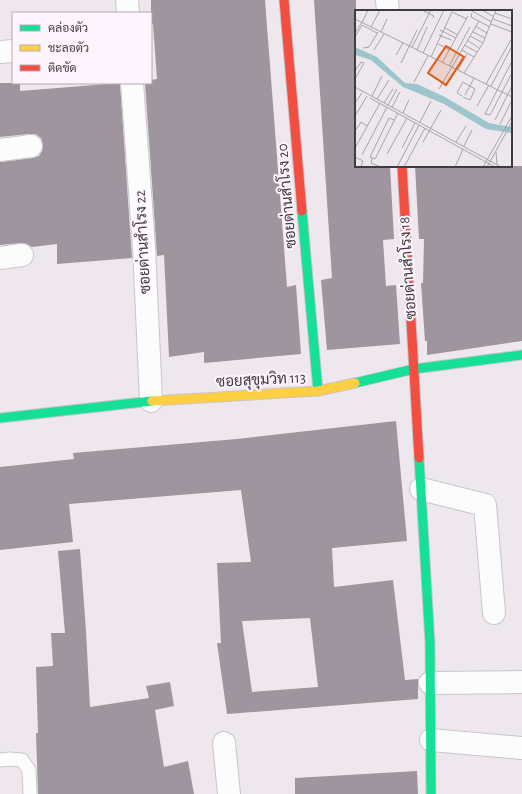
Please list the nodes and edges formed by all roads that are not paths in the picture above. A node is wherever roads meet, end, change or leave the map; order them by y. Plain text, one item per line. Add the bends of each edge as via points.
1 (127, 0) edge
2 (284, 0) edge
3 (387, 0) edge
4 (388, 10) edge
5 (128, 12) edge
6 (12, 51) edge
7 (0, 52) edge
8 (132, 84) edge
9 (31, 146) dead end
10 (0, 150) edge
11 (402, 167) edge
12 (22, 255) dead end
13 (0, 258) edge
14 (522, 355) edge
15 (414, 369) junction
16 (318, 390) junction
17 (151, 401) junction
18 (0, 418) edge
19 (421, 489) junction
20 (494, 613) dead end
21 (522, 682) edge
22 (430, 683) junction
23 (431, 740) junction
24 (224, 743) dead end
25 (522, 748) edge
26 (0, 760) edge
27 (30, 794) edge
28 (230, 794) edge
29 (431, 794) edge

1 - 5 street
2 - 16 street, ซอยด่านสำโรง 20
3 - 4 street
6 - 7 street
8 - 17 street, ซอยด่านสำโรง 22 via 144,247
9 - 10 street
11 - 15 street, ซอยด่านสำโรง 18
12 - 13 street
14 - 15 street, ซอยสุขุมวิท 113
15 - 16 street, ซอยสุขุมวิท 113
15 - 19 street, ซอยด่านสำโรง 18
16 - 17 street, ซอยสุขุมวิท 113
17 - 18 street, ซอยสุขุมวิท 113
19 - 20 street via 484,504
19 - 22 street, ซอยด่านสำโรง 18
21 - 22 street
22 - 23 street, ซอยด่านสำโรง 18
23 - 25 street
23 - 29 street, ซอยด่านสำโรง 18
24 - 28 street
26 - 27 lane via 22,760 29,770

